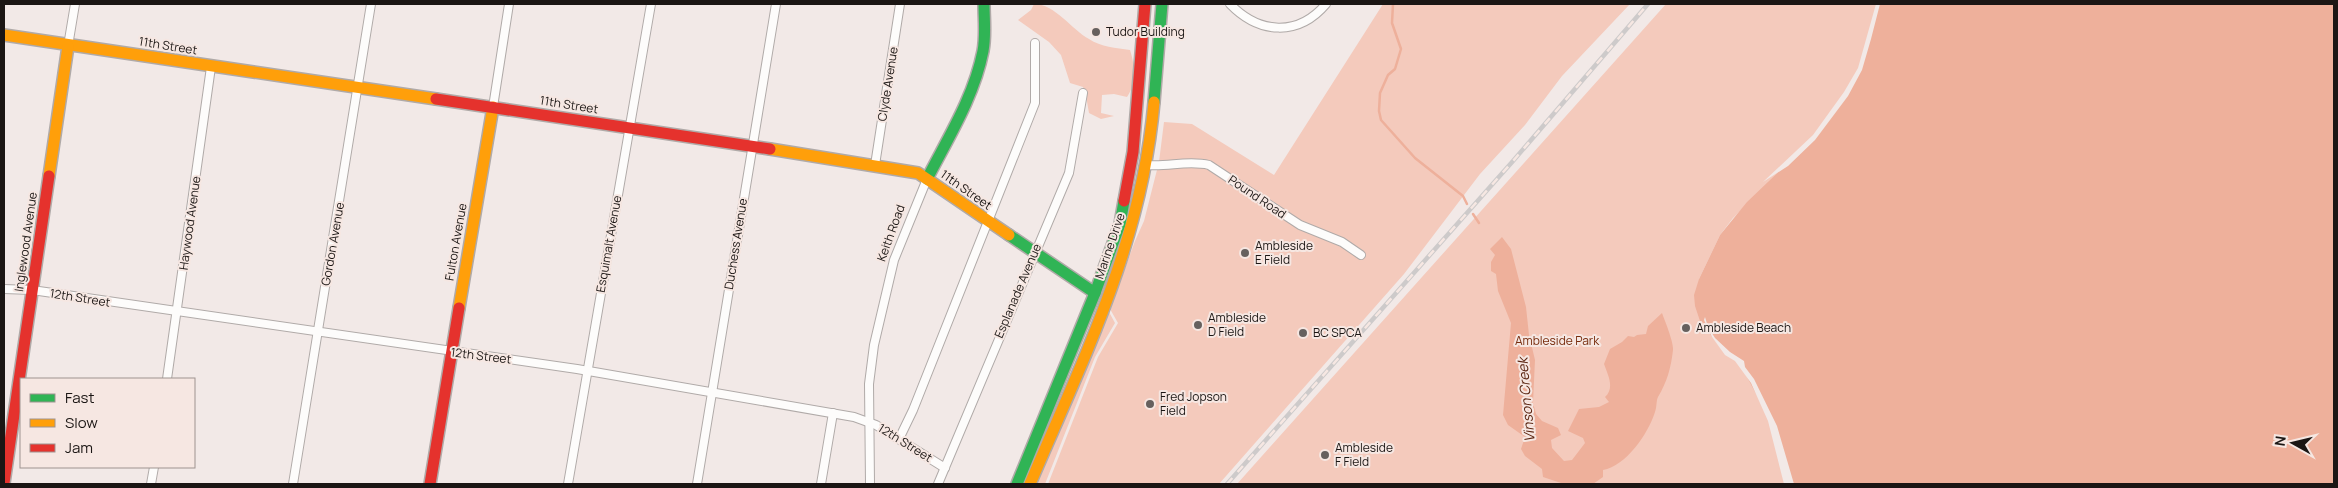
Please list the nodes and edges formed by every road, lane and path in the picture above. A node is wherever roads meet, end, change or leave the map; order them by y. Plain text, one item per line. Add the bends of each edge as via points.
1 (75, 4) edge
2 (371, 4) edge
3 (509, 4) edge
4 (651, 4) edge
5 (776, 4) edge
6 (900, 4) edge
7 (984, 4) edge
8 (1145, 4) edge
9 (1162, 4) edge
10 (1230, 4) edge
11 (1326, 4) edge
12 (4, 35) edge
13 (1035, 43) dead end
14 (68, 46) junction
15 (211, 67) junction
16 (359, 88) junction
17 (1083, 93) dead end
18 (493, 107) junction
19 (629, 129) junction
20 (753, 146) junction
21 (1133, 152) junction
22 (875, 165) junction
23 (1147, 165) junction
24 (927, 179) junction
25 (989, 223) junction
26 (1034, 253) junction
27 (1361, 255) dead end
28 (4, 289) edge
29 (32, 290) junction
30 (1095, 293) junction
31 (178, 313) junction
32 (317, 332) junction
33 (451, 352) junction
34 (587, 371) junction
35 (167, 378) edge
36 (712, 393) junction
37 (833, 413) junction
38 (870, 421) junction
39 (900, 439) junction
40 (154, 468) edge
41 (945, 468) junction
42 (4, 483) edge
43 (151, 484) edge
44 (293, 484) edge
45 (430, 484) edge
46 (568, 484) edge
47 (696, 484) edge
48 (821, 484) edge
49 (870, 484) edge
50 (938, 484) edge
51 (1017, 484) edge
52 (1030, 484) edge

1 - 14 street, Inglewood Avenue
2 - 16 street, Gordon Avenue
3 - 18 street, Fulton Avenue
4 - 19 street, Esquimalt Avenue
5 - 20 street, Duchess Avenue
6 - 22 street, Clyde Avenue
7 - 24 street, Keith Road via 979,69
8 - 21 street, Marine Drive
9 - 23 street, Marine Drive
10 - 11 street via 1260,25 1277,28 1306,21
12 - 14 street, 11th Street
13 - 25 street via 1035,103
14 - 15 street, 11th Street
14 - 29 street, Inglewood Avenue
15 - 16 street, 11th Street
15 - 31 street, Haywood Avenue
16 - 18 street, 11th Street
16 - 32 street, Gordon Avenue
17 - 26 street, Esplanade Avenue via 1069,173
18 - 19 street, 11th Street
18 - 33 street, Fulton Avenue
19 - 20 street, 11th Street
19 - 34 street, Esquimalt Avenue
20 - 22 street, 11th Street
20 - 36 street, Duchess Avenue
21 - 23 street
21 - 30 street, Marine Drive via 1120,224
22 - 24 street, 11th Street via 918,173
23 - 27 street, Pound Road via 1191,163 1209,166 1300,225 1342,242
23 - 52 street, Marine Drive via 1136,214 1119,265
24 - 25 street, 11th Street
24 - 38 street, Keith Road via 901,240 887,289 868,384
25 - 26 street, 11th Street
25 - 39 street
26 - 30 street, 11th Street
26 - 41 street, Esplanade Avenue
28 - 29 street, 12th Street
29 - 31 street, 12th Street
29 - 42 street, Inglewood Avenue
30 - 51 street, Marine Drive
31 - 32 street, 12th Street
31 - 35 street, Haywood Avenue
32 - 33 street, 12th Street
32 - 44 street, Gordon Avenue
33 - 34 street, 12th Street
33 - 45 street, Fulton Avenue
34 - 36 street, 12th Street
34 - 46 street, Esquimalt Avenue
36 - 37 street, 12th Street
36 - 47 street, Duchess Avenue
37 - 38 street, 12th Street
37 - 48 street
38 - 39 street, 12th Street
38 - 49 street, Keith Road
39 - 41 street, 12th Street
40 - 43 street
41 - 50 street, Esplanade Avenue

